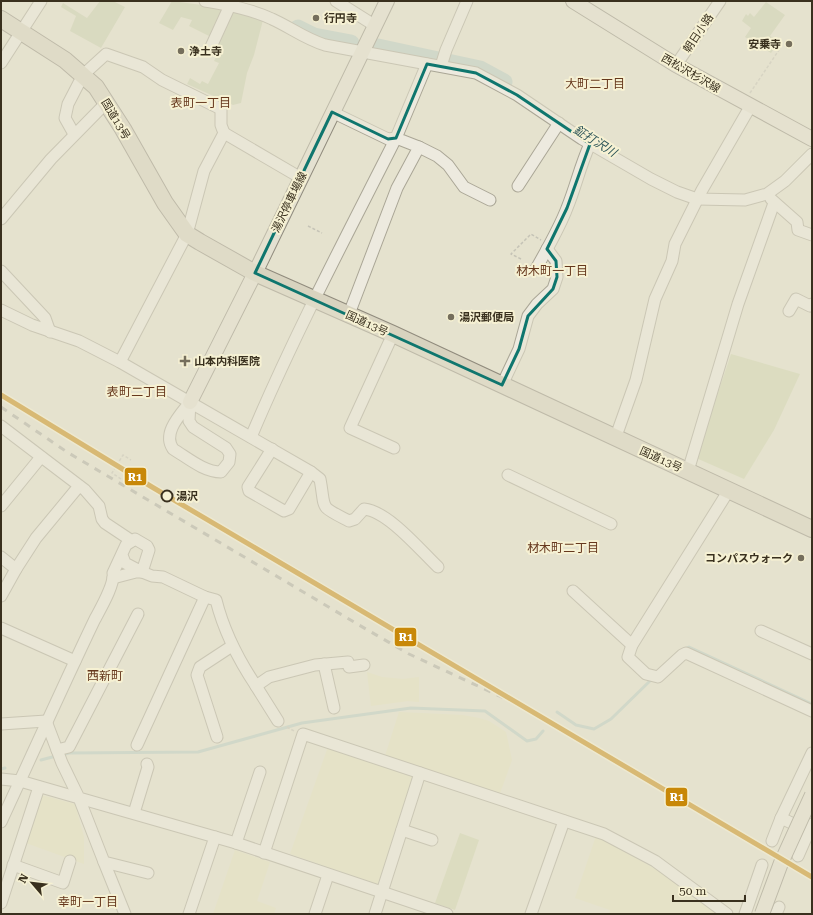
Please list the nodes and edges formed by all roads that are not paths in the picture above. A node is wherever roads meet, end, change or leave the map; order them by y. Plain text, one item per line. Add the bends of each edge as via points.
1 (41, 1) edge
2 (205, 1) edge
3 (336, 1) edge
4 (387, 1) edge
5 (467, 1) edge
6 (574, 1) edge
7 (720, 1) edge
8 (231, 4) edge
9 (1, 20) edge
10 (374, 25) junction
11 (21, 33) junction
12 (210, 49) dead end
13 (361, 50) junction
14 (1, 63) edge
15 (427, 64) junction
16 (676, 65) junction
17 (441, 66) junction
18 (84, 75) junction
19 (107, 102) junction
20 (747, 105) junction
21 (332, 112) junction
22 (559, 123) junction
23 (224, 133) junction
24 (74, 134) junction
25 (396, 138) junction
26 (812, 139) edge
27 (590, 144) junction
28 (419, 147) junction
29 (812, 154) edge
30 (300, 178) junction
31 (518, 186) dead end
32 (700, 194) junction
33 (767, 194) junction
34 (490, 200) dead end
35 (774, 203) junction
36 (1, 219) edge
37 (187, 234) junction
38 (812, 235) edge
39 (548, 248) junction
40 (536, 269) dead end
41 (1, 271) edge
42 (255, 273) junction
43 (314, 299) junction
44 (812, 304) edge
45 (1, 310) edge
46 (789, 311) dead end
47 (348, 314) junction
48 (50, 332) junction
49 (393, 334) junction
50 (120, 362) junction
51 (502, 385) junction
52 (190, 402) junction
53 (1, 426) edge
54 (251, 438) junction
55 (615, 439) junction
56 (394, 448) dead end
57 (272, 449) junction
58 (41, 457) junction
59 (688, 471) junction
60 (311, 472) junction
61 (508, 475) dead end
62 (79, 486) junction
63 (729, 490) junction
64 (1, 506) edge
65 (611, 524) dead end
66 (812, 529) edge
67 (132, 540) junction
68 (122, 555) junction
69 (1, 557) edge
70 (438, 567) dead end
71 (16, 569) junction
72 (142, 572) junction
73 (113, 578) junction
74 (573, 591) dead end
75 (1, 596) edge
76 (205, 597) junction
77 (138, 614) dead end
78 (1, 628) edge
79 (761, 631) dead end
80 (632, 645) junction
81 (232, 646) junction
82 (812, 654) edge
83 (74, 661) junction
84 (324, 664) junction
85 (364, 665) dead end
86 (256, 686) junction
87 (334, 708) dead end
88 (812, 711) edge
89 (46, 721) junction
90 (278, 722) dead end
91 (1, 724) edge
92 (217, 737) dead end
93 (137, 745) dead end
94 (57, 750) junction
95 (812, 753) edge
96 (147, 764) dead end
97 (260, 772) dead end
98 (420, 773) junction
99 (1, 779) edge
100 (20, 781) junction
101 (39, 787) junction
102 (812, 794) edge
103 (79, 798) junction
104 (134, 813) junction
105 (781, 818) junction
106 (564, 821) junction
107 (1, 822) edge
108 (402, 830) junction
109 (811, 830) edge
110 (215, 837) junction
111 (432, 840) dead end
112 (772, 841) dead end
113 (236, 843) junction
114 (264, 853) junction
115 (798, 856) dead end
116 (70, 861) dead end
117 (104, 862) junction
118 (13, 865) junction
119 (762, 865) dead end
120 (148, 873) dead end
121 (328, 875) junction
122 (382, 892) junction
123 (1, 903) edge
124 (125, 914) edge
125 (189, 914) edge
126 (315, 914) edge
127 (374, 914) edge
128 (447, 914) edge
129 (531, 914) edge
130 (727, 914) edge
131 (745, 914) edge
132 (762, 914) edge

1 - 11 street
2 - 8 street
3 - 10 street
4 - 10 main road, 湯沢停車場線
5 - 17 street
6 - 16 main road, 西松沢杉沢線
7 - 16 street, 朝日小路
8 - 12 street
8 - 13 street via 272,19 310,41
9 - 11 highway, 国道13号
10 - 13 main road, 湯沢停車場線
11 - 14 street
11 - 18 highway, 国道13号
13 - 15 street
13 - 21 main road, 湯沢停車場線
15 - 17 street
15 - 25 street
16 - 20 main road, 西松沢杉沢線
17 - 22 street via 476,73 517,95
18 - 19 highway, 国道13号
18 - 23 street via 106,54 142,67 162,80 221,109
18 - 24 street via 64,113
19 - 24 street
19 - 37 highway, 国道13号 via 165,203
20 - 26 main road, 西松沢杉沢線
20 - 32 street
21 - 25 street via 388,139
21 - 30 main road, 湯沢停車場線
22 - 27 street
22 - 31 street
23 - 30 street
23 - 37 street via 204,171
24 - 36 street
25 - 28 street
25 - 43 street
27 - 32 street via 677,192
27 - 39 street via 567,208
28 - 34 street via 448,165 464,187
28 - 47 street via 397,188
29 - 33 street
30 - 42 main road, 湯沢停車場線
32 - 33 street via 745,200
32 - 55 street via 675,244 672,261 655,299 636,380
33 - 35 street
35 - 38 street via 798,222 798,230
35 - 59 street via 738,304
37 - 42 highway, 国道13号
37 - 50 street
39 - 40 street
39 - 51 street via 556,262 557,277 553,289 528,316 519,349
41 - 48 street via 45,318
42 - 43 highway, 国道13号
42 - 52 main road, 湯沢停車場線
43 - 47 highway, 国道13号
43 - 54 street via 277,375
44 - 46 street via 810,306 796,299
45 - 48 street
47 - 49 highway, 国道13号
48 - 50 street via 79,341
49 - 51 highway, 国道13号
49 - 56 street via 350,428
50 - 52 street
51 - 55 highway, 国道13号
52 - 52 street via 189,422 226,448 230,454 229,462 221,472 205,469 173,449 170,444 169,434
52 - 54 street
53 - 58 street
54 - 57 street
55 - 59 highway, 国道13号
57 - 60 street
57 - 60 street via 248,487 249,491 284,511 289,509
58 - 62 street
58 - 64 street
59 - 63 highway, 国道13号
60 - 70 street via 320,479 326,509 349,521 355,519 364,509 372,510 396,526
61 - 65 street
62 - 67 street via 99,506 105,523
62 - 71 street via 36,538
63 - 66 highway, 国道13号
63 - 80 street
67 - 68 street via 126,545
67 - 72 street via 138,540 149,550
68 - 72 street via 125,563
68 - 73 street
69 - 71 street
71 - 75 street
72 - 73 street
72 - 76 street via 163,577
73 - 83 street
74 - 80 street
76 - 81 street via 216,600
76 - 93 street
77 - 94 street via 69,747
78 - 83 street
79 - 82 street
80 - 88 street via 628,657 646,674 658,677 686,653
81 - 86 street
81 - 92 street via 200,667 197,676
83 - 89 street
84 - 85 street via 348,662 349,667
84 - 86 street via 268,677
84 - 87 street
86 - 90 street
89 - 91 street
89 - 94 street
89 - 100 street
94 - 103 street
95 - 105 street
96 - 104 street
97 - 113 street
98 - 106 street
98 - 108 street
98 - 114 street via 303,734
99 - 100 street
100 - 101 street
100 - 107 street
101 - 103 street
101 - 118 street
102 - 132 main road, bridge via 781,863
103 - 104 street
103 - 117 street
104 - 110 street
105 - 109 street
105 - 112 street
106 - 129 street
106 - 130 street via 604,834 654,861
108 - 111 street
108 - 122 street
109 - 115 street
110 - 113 street
110 - 125 street
113 - 114 street
114 - 121 street
116 - 118 street via 63,883
117 - 120 street
117 - 124 street
118 - 123 street
119 - 131 street
121 - 122 street
121 - 126 street
122 - 127 street
122 - 128 street

